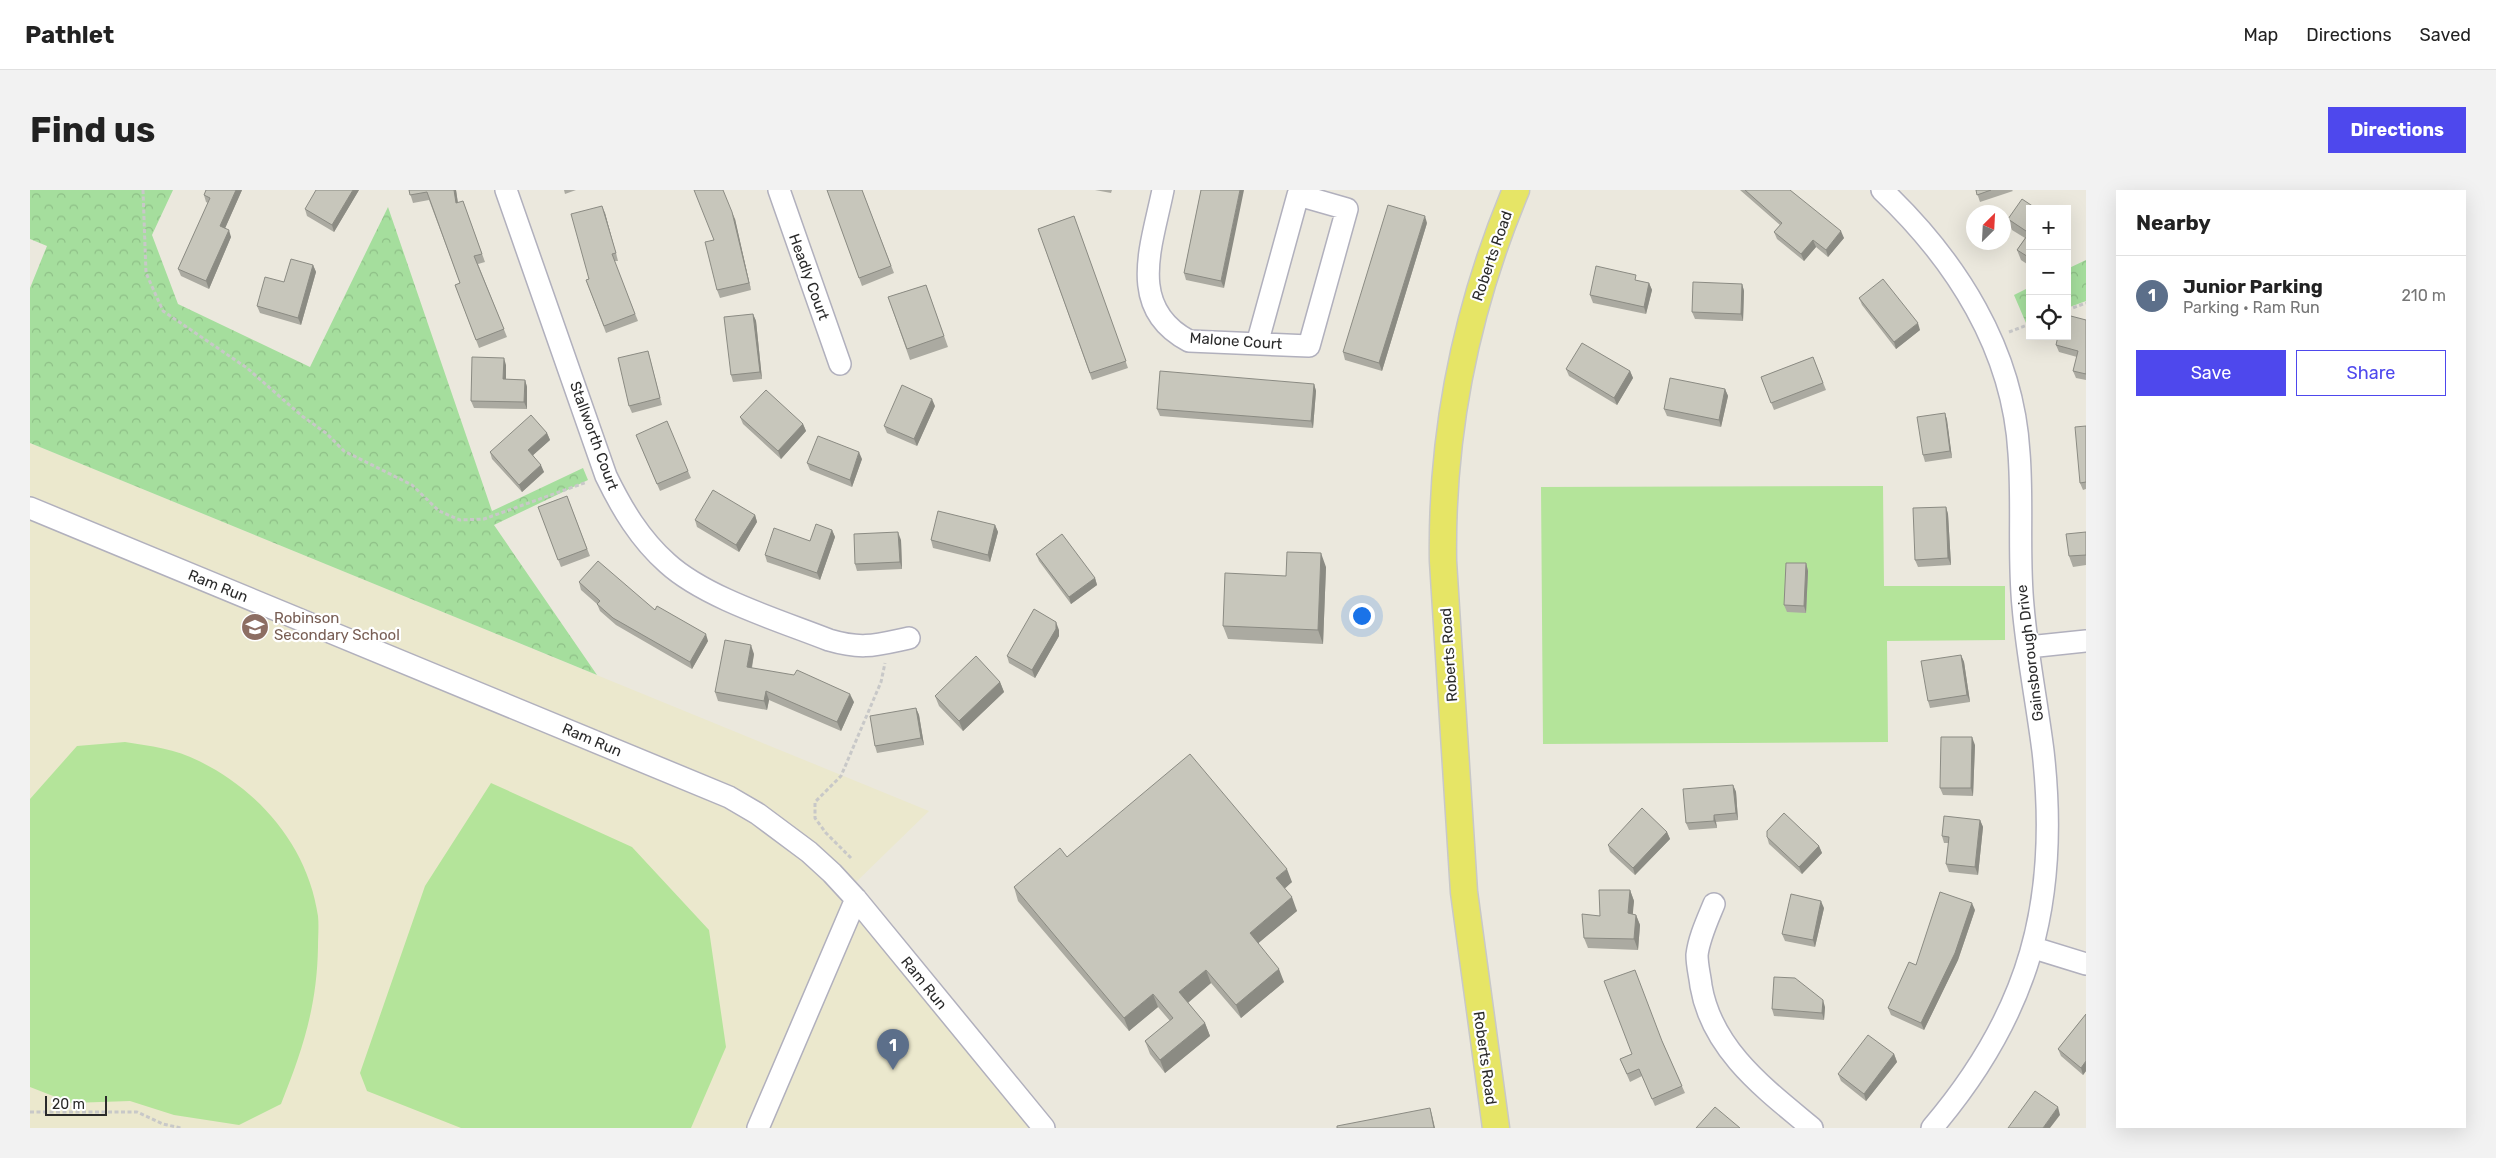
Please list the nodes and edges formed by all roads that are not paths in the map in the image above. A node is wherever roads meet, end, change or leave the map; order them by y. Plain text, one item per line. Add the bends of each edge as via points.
1 (506, 190) edge
2 (779, 190) edge
3 (1163, 190) edge
4 (1516, 190) edge
5 (1882, 190) edge
6 (1257, 344) junction
7 (840, 364) dead end
8 (30, 508) edge
9 (899, 640) road end
10 (2086, 641) edge
11 (2028, 647) junction
12 (856, 899) junction
13 (1714, 904) dead end
14 (2034, 948) junction
15 (2086, 964) edge
16 (758, 1128) edge
17 (1044, 1128) edge
18 (1496, 1128) edge
19 (1812, 1128) edge
20 (1932, 1128) edge

1 - 9 street, Stallworth Court via 606,474 620,505 640,535 667,564 700,586 829,640 851,647
2 - 7 street, Headly Court
3 - 6 street, Malone Court via 1147,273 1150,295 1159,318 1174,334 1189,341
4 - 18 main road, Roberts Road via 1490,257 1459,369 1446,452 1443,510 1464,892
5 - 11 street, Gainsborough Drive via 1935,246 1956,274 1992,338 2007,385 2019,453 2020,555
6 - 6 street, Malone Court via 1309,346 1347,209 1298,195
8 - 12 street, Ram Run via 729,797 809,852
10 - 11 street
11 - 14 street, Gainsborough Drive via 2043,752 2047,816 2045,873
12 - 16 street
12 - 17 street, Ram Run
13 - 19 street via 1698,954 1703,998 1710,1019 1741,1066
14 - 15 street
14 - 20 street, Gainsborough Drive via 2018,992 1978,1069

